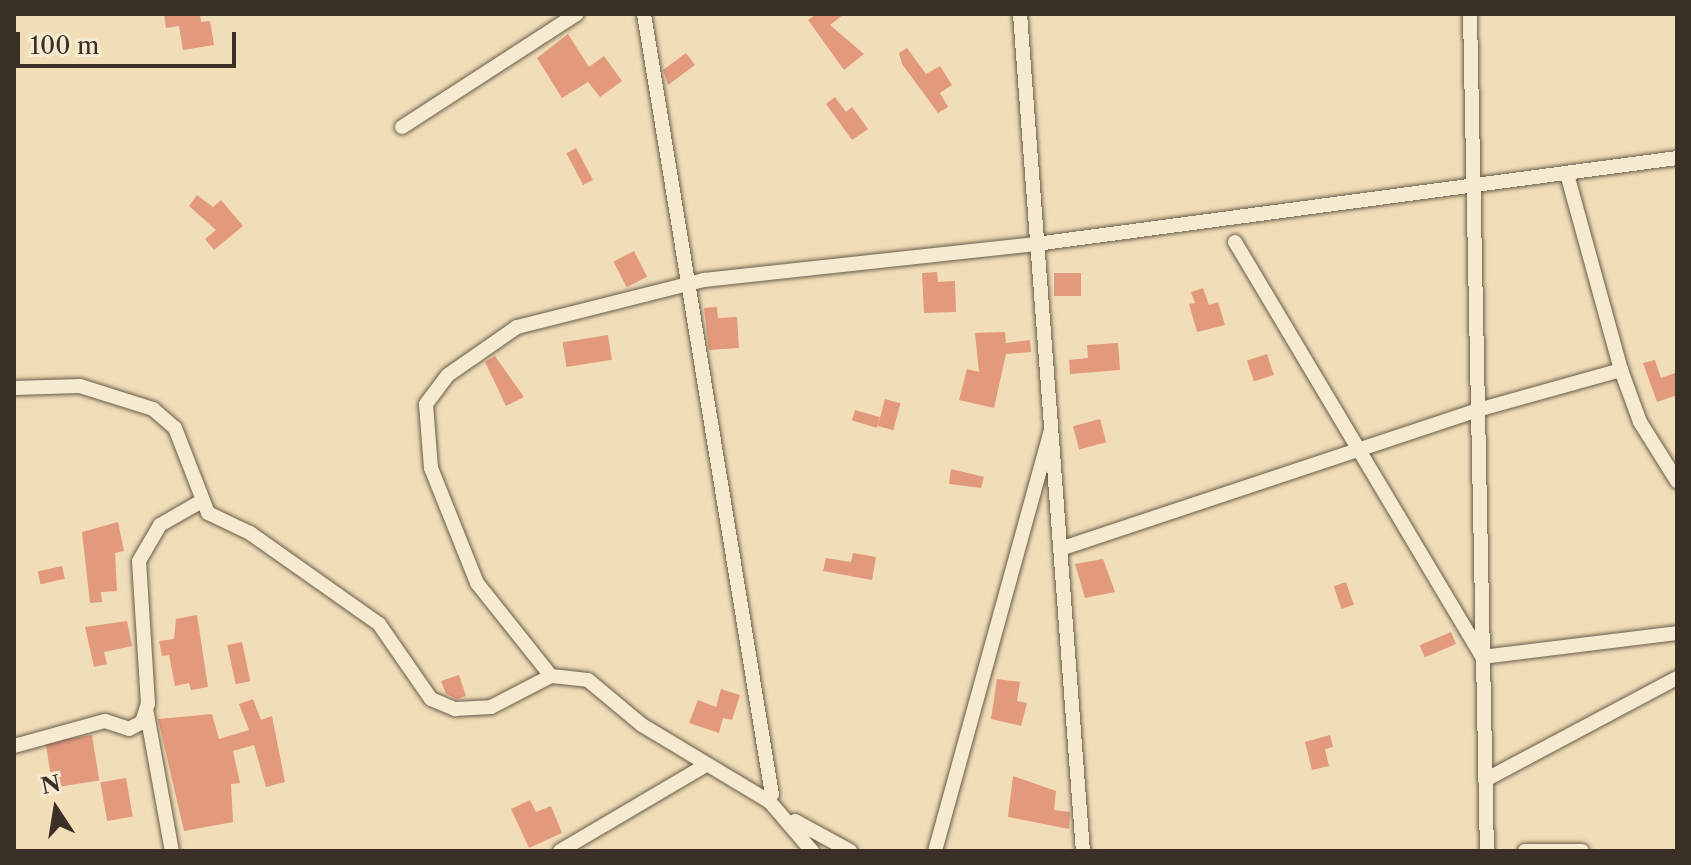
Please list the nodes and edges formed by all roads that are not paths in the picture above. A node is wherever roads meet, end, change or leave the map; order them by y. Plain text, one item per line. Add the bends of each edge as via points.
1 (577, 14) edge
2 (644, 14) edge
3 (1020, 14) edge
4 (1470, 14) edge
5 (402, 127) dead end
6 (1677, 158) edge
7 (1567, 174) junction
8 (1472, 187) junction
9 (1235, 242) dead end
10 (1036, 244) junction
11 (686, 284) junction
12 (1621, 370) junction
13 (14, 388) edge
14 (1474, 411) junction
15 (1053, 422) junction
16 (1359, 449) junction
17 (1677, 481) edge
18 (200, 502) junction
19 (1060, 549) junction
20 (1677, 633) edge
21 (1482, 657) junction
22 (551, 676) junction
23 (1677, 678) edge
24 (147, 714) junction
25 (14, 746) edge
26 (706, 765) junction
27 (1485, 780) junction
28 (772, 795) dead end
29 (788, 817) junction
30 (172, 851) edge
31 (560, 851) edge
32 (812, 851) edge
33 (850, 851) edge
34 (935, 851) edge
35 (1083, 851) edge
36 (1487, 851) edge
37 (1525, 851) edge
38 (1576, 851) edge
39 (1582, 851) edge

1 - 5 street
2 - 11 street
3 - 10 street
4 - 8 street
6 - 7 street
7 - 8 street
7 - 12 street
8 - 10 street
8 - 14 street
9 - 16 street
10 - 11 street
10 - 15 street
11 - 22 street via 517,327 448,375 426,404 431,468 477,583 535,648
11 - 28 street
12 - 14 street
12 - 17 street via 1640,422
13 - 18 street via 80,386 153,409 175,428
14 - 16 street
14 - 21 street
15 - 19 street
15 - 34 street
16 - 19 street
16 - 21 street
18 - 22 street via 379,624 431,699 455,709 491,707
18 - 24 street via 160,525 139,561
19 - 35 street
20 - 21 street
21 - 27 street
22 - 26 street via 604,688 642,725
23 - 27 street
24 - 25 street via 129,729 105,721
24 - 30 street
26 - 29 street
26 - 31 street
27 - 36 street
29 - 32 street
29 - 33 street
37 - 38 street
38 - 39 street

